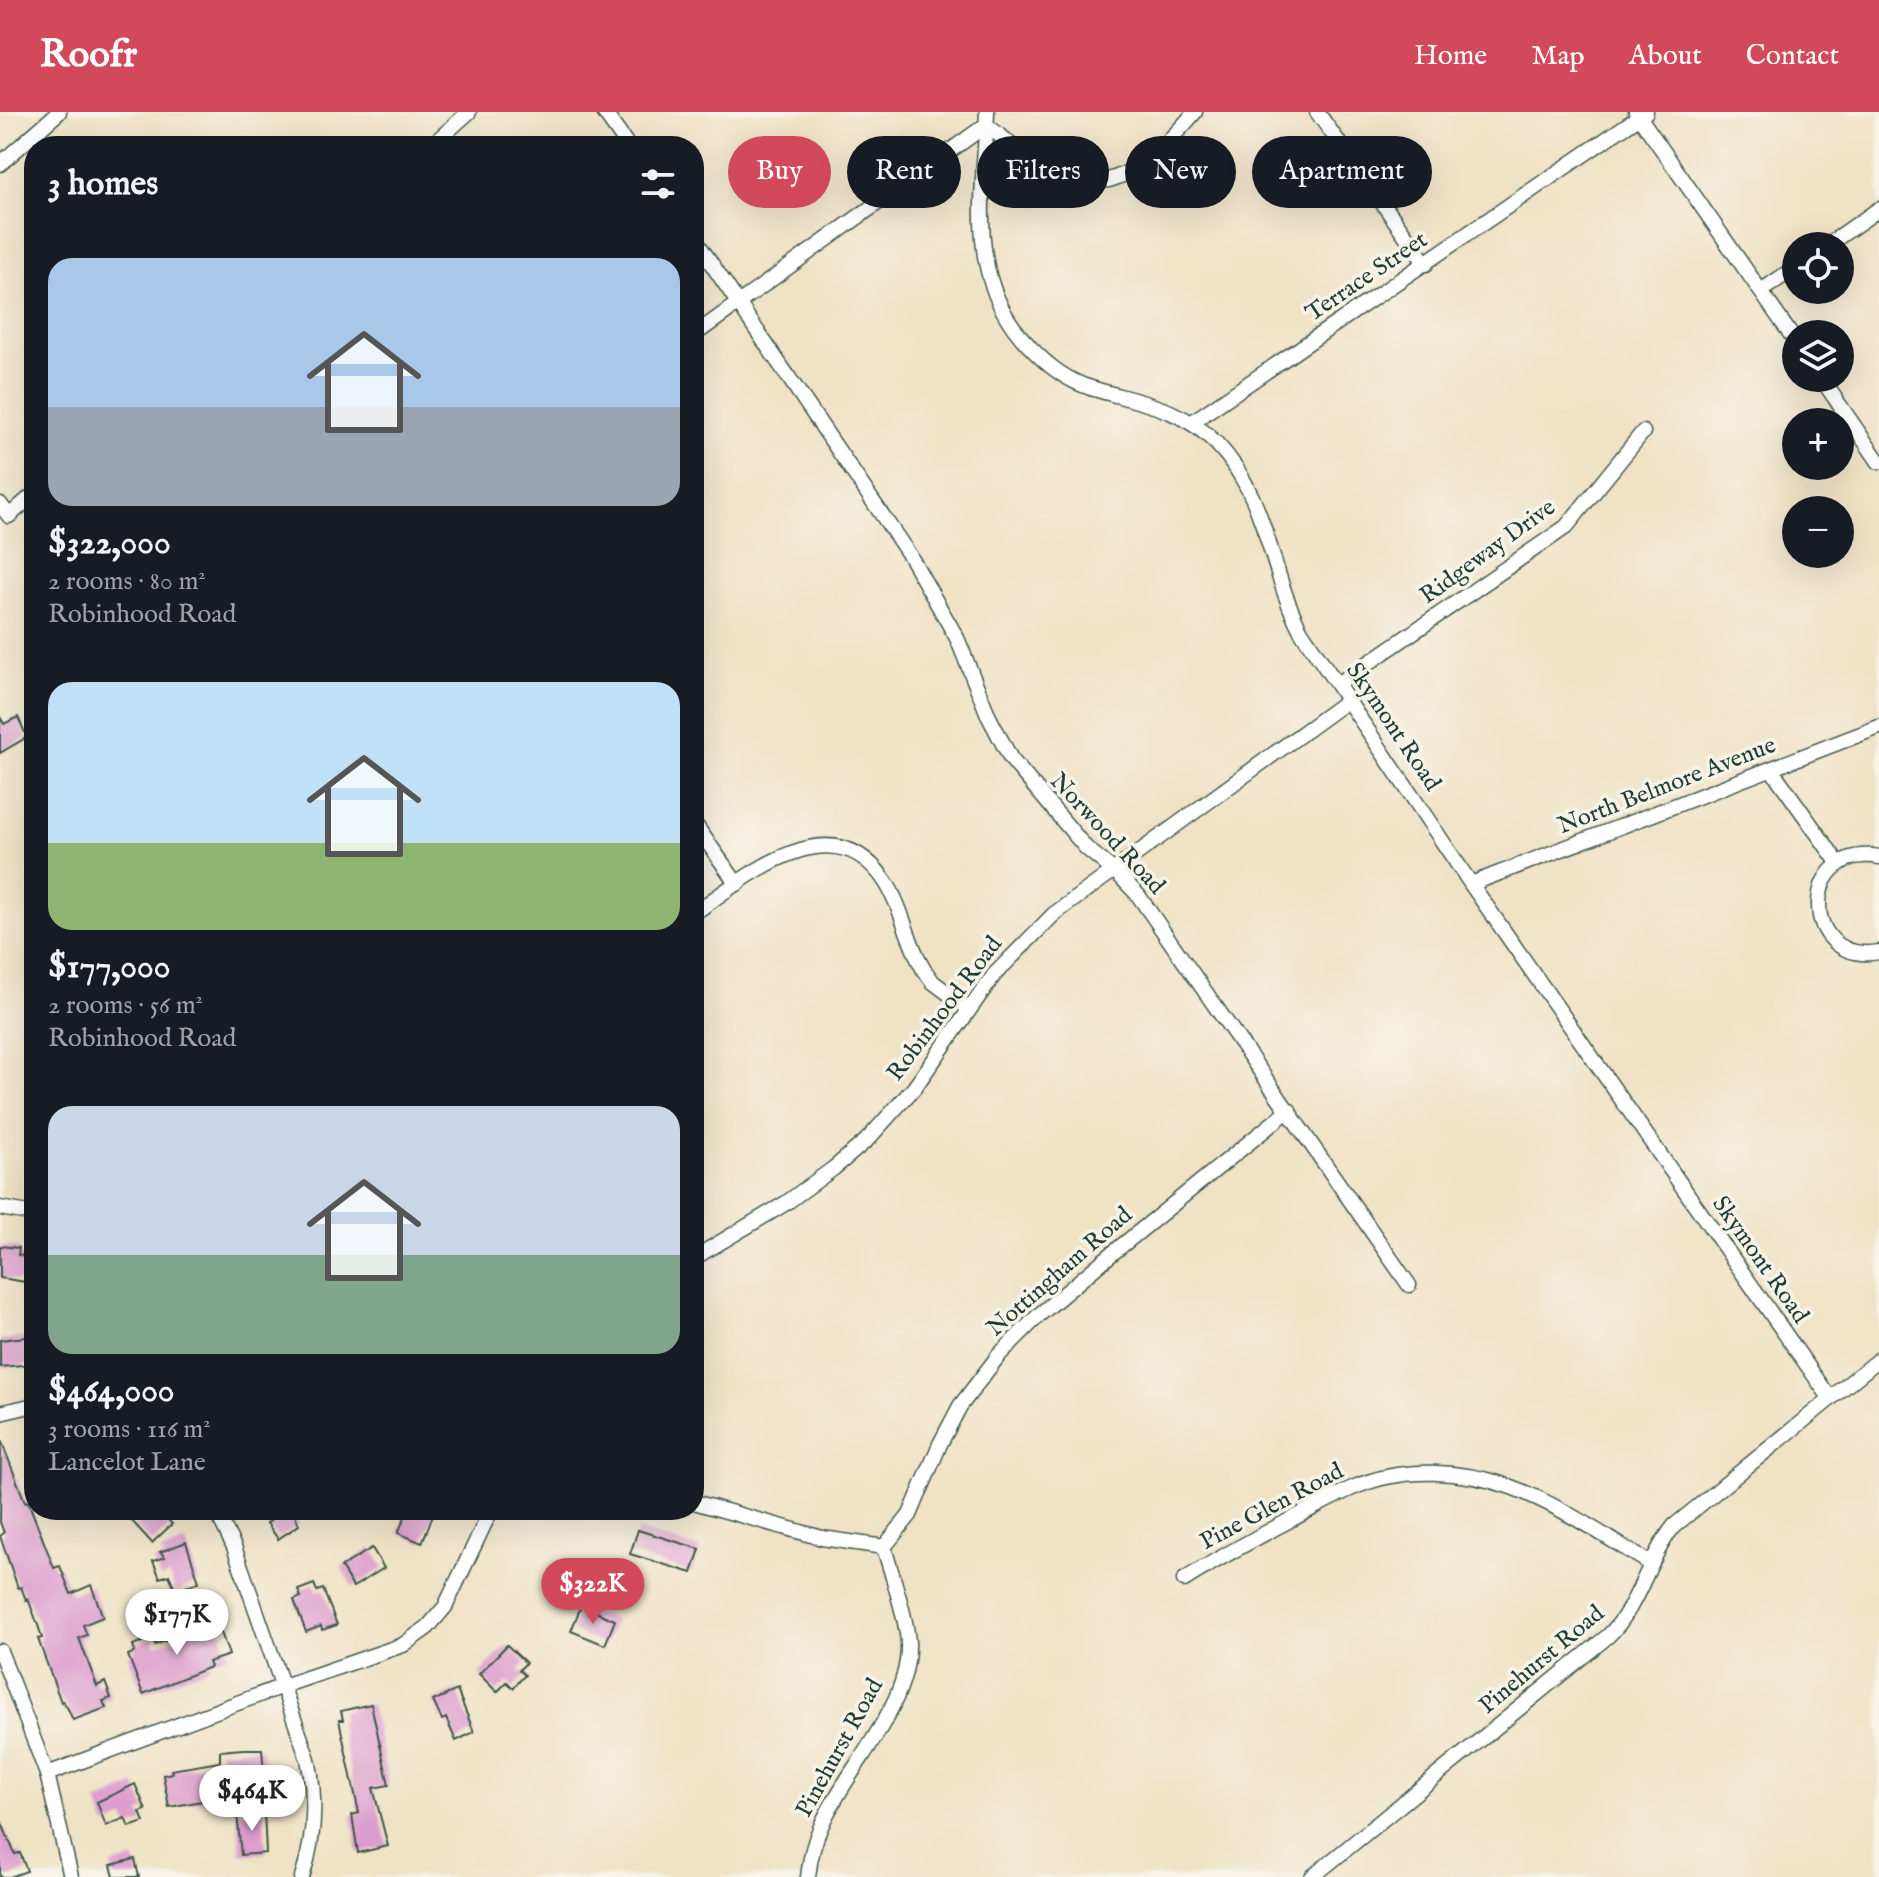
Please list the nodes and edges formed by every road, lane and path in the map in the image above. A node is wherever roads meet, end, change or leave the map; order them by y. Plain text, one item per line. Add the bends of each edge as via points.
1 (59, 112) edge
2 (469, 112) edge
3 (604, 112) edge
4 (1195, 112) edge
5 (1317, 112) edge
6 (1641, 113) edge
7 (987, 118) edge
8 (32, 136) edge
9 (442, 136) edge
10 (621, 136) edge
11 (24, 143) edge
12 (0, 164) edge
13 (1879, 209) edge
14 (1846, 232) edge
15 (704, 252) edge
16 (1426, 264) junction
17 (1782, 277) edge
18 (1761, 291) junction
19 (740, 303) junction
20 (1782, 322) edge
21 (704, 328) edge
22 (1831, 392) edge
23 (1192, 422) junction
24 (1643, 432) dead end
25 (1879, 462) edge
26 (24, 499) edge
27 (4, 510) edge
28 (1338, 684) junction
29 (1348, 700) junction
30 (1879, 727) edge
31 (1772, 770) junction
32 (704, 837) edge
33 (1879, 857) edge
34 (1839, 864) junction
35 (1114, 870) junction
36 (737, 884) junction
37 (1471, 884) junction
38 (704, 906) edge
39 (1879, 952) edge
40 (969, 1009) junction
41 (1289, 1110) junction
42 (0, 1208) edge
43 (24, 1212) edge
44 (704, 1252) edge
45 (1409, 1285) dead end
46 (1879, 1359) edge
47 (1830, 1398) junction
48 (24, 1407) edge
49 (0, 1413) edge
50 (704, 1505) edge
51 (221, 1520) edge
52 (486, 1520) edge
53 (884, 1547) junction
54 (1650, 1563) junction
55 (1184, 1580) dead end
56 (0, 1651) edge
57 (283, 1686) junction
58 (47, 1774) junction
59 (71, 1877) edge
60 (302, 1877) edge
61 (808, 1877) edge
62 (1312, 1877) edge

1 - 8 street
2 - 9 street
3 - 10 street
4 - 7 street via 1147,159 1094,182 1053,172
5 - 16 street
6 - 16 street, Terrace Street
6 - 18 street
7 - 19 street
7 - 23 street, Skymont Road via 982,240 993,287 1017,332 1045,361 1077,382 1163,407
11 - 12 street
13 - 14 street
15 - 19 street, Norwood Road
16 - 23 street, Terrace Street
17 - 18 street
18 - 20 street
19 - 21 street
19 - 35 street, Norwood Road via 910,556 957,638 1011,759 1086,848
22 - 25 street
23 - 28 street, Skymont Road via 1248,485 1293,614
24 - 28 street, Ridgeway Drive via 1566,527
26 - 27 street
28 - 29 street, Skymont Road
29 - 35 street, Robinhood Road
29 - 37 street, Skymont Road
30 - 31 street, North Belmore Avenue
31 - 34 street
31 - 37 street, North Belmore Avenue
32 - 36 street
33 - 34 street via 1858,856
34 - 39 street via 1819,895 1822,924 1842,947
35 - 40 street, Robinhood Road via 1040,927
35 - 41 street, Norwood Road via 1138,895
36 - 38 street
36 - 40 street via 802,848 831,846 855,854 889,889 924,970
37 - 47 street, Skymont Road
40 - 44 street, Robinhood Road via 903,1102 861,1146 786,1203
41 - 45 street, Norwood Road
41 - 53 street, Nottingham Road via 1039,1315 999,1355 960,1406 910,1515
42 - 43 street
46 - 47 street, Pinehurst Road
47 - 54 street, Pinehurst Road via 1678,1523
48 - 49 street
50 - 53 street via 822,1538
51 - 57 street
52 - 57 street via 452,1595 428,1627 396,1648
53 - 61 street, Pinehurst Road via 908,1640 902,1680 822,1822
54 - 55 street, Pine Glen Road via 1512,1488 1470,1476 1429,1473 1356,1486
54 - 62 street, Pinehurst Road via 1631,1608 1608,1636
56 - 58 street
57 - 58 street
57 - 60 street via 313,1783 314,1825
58 - 59 street

